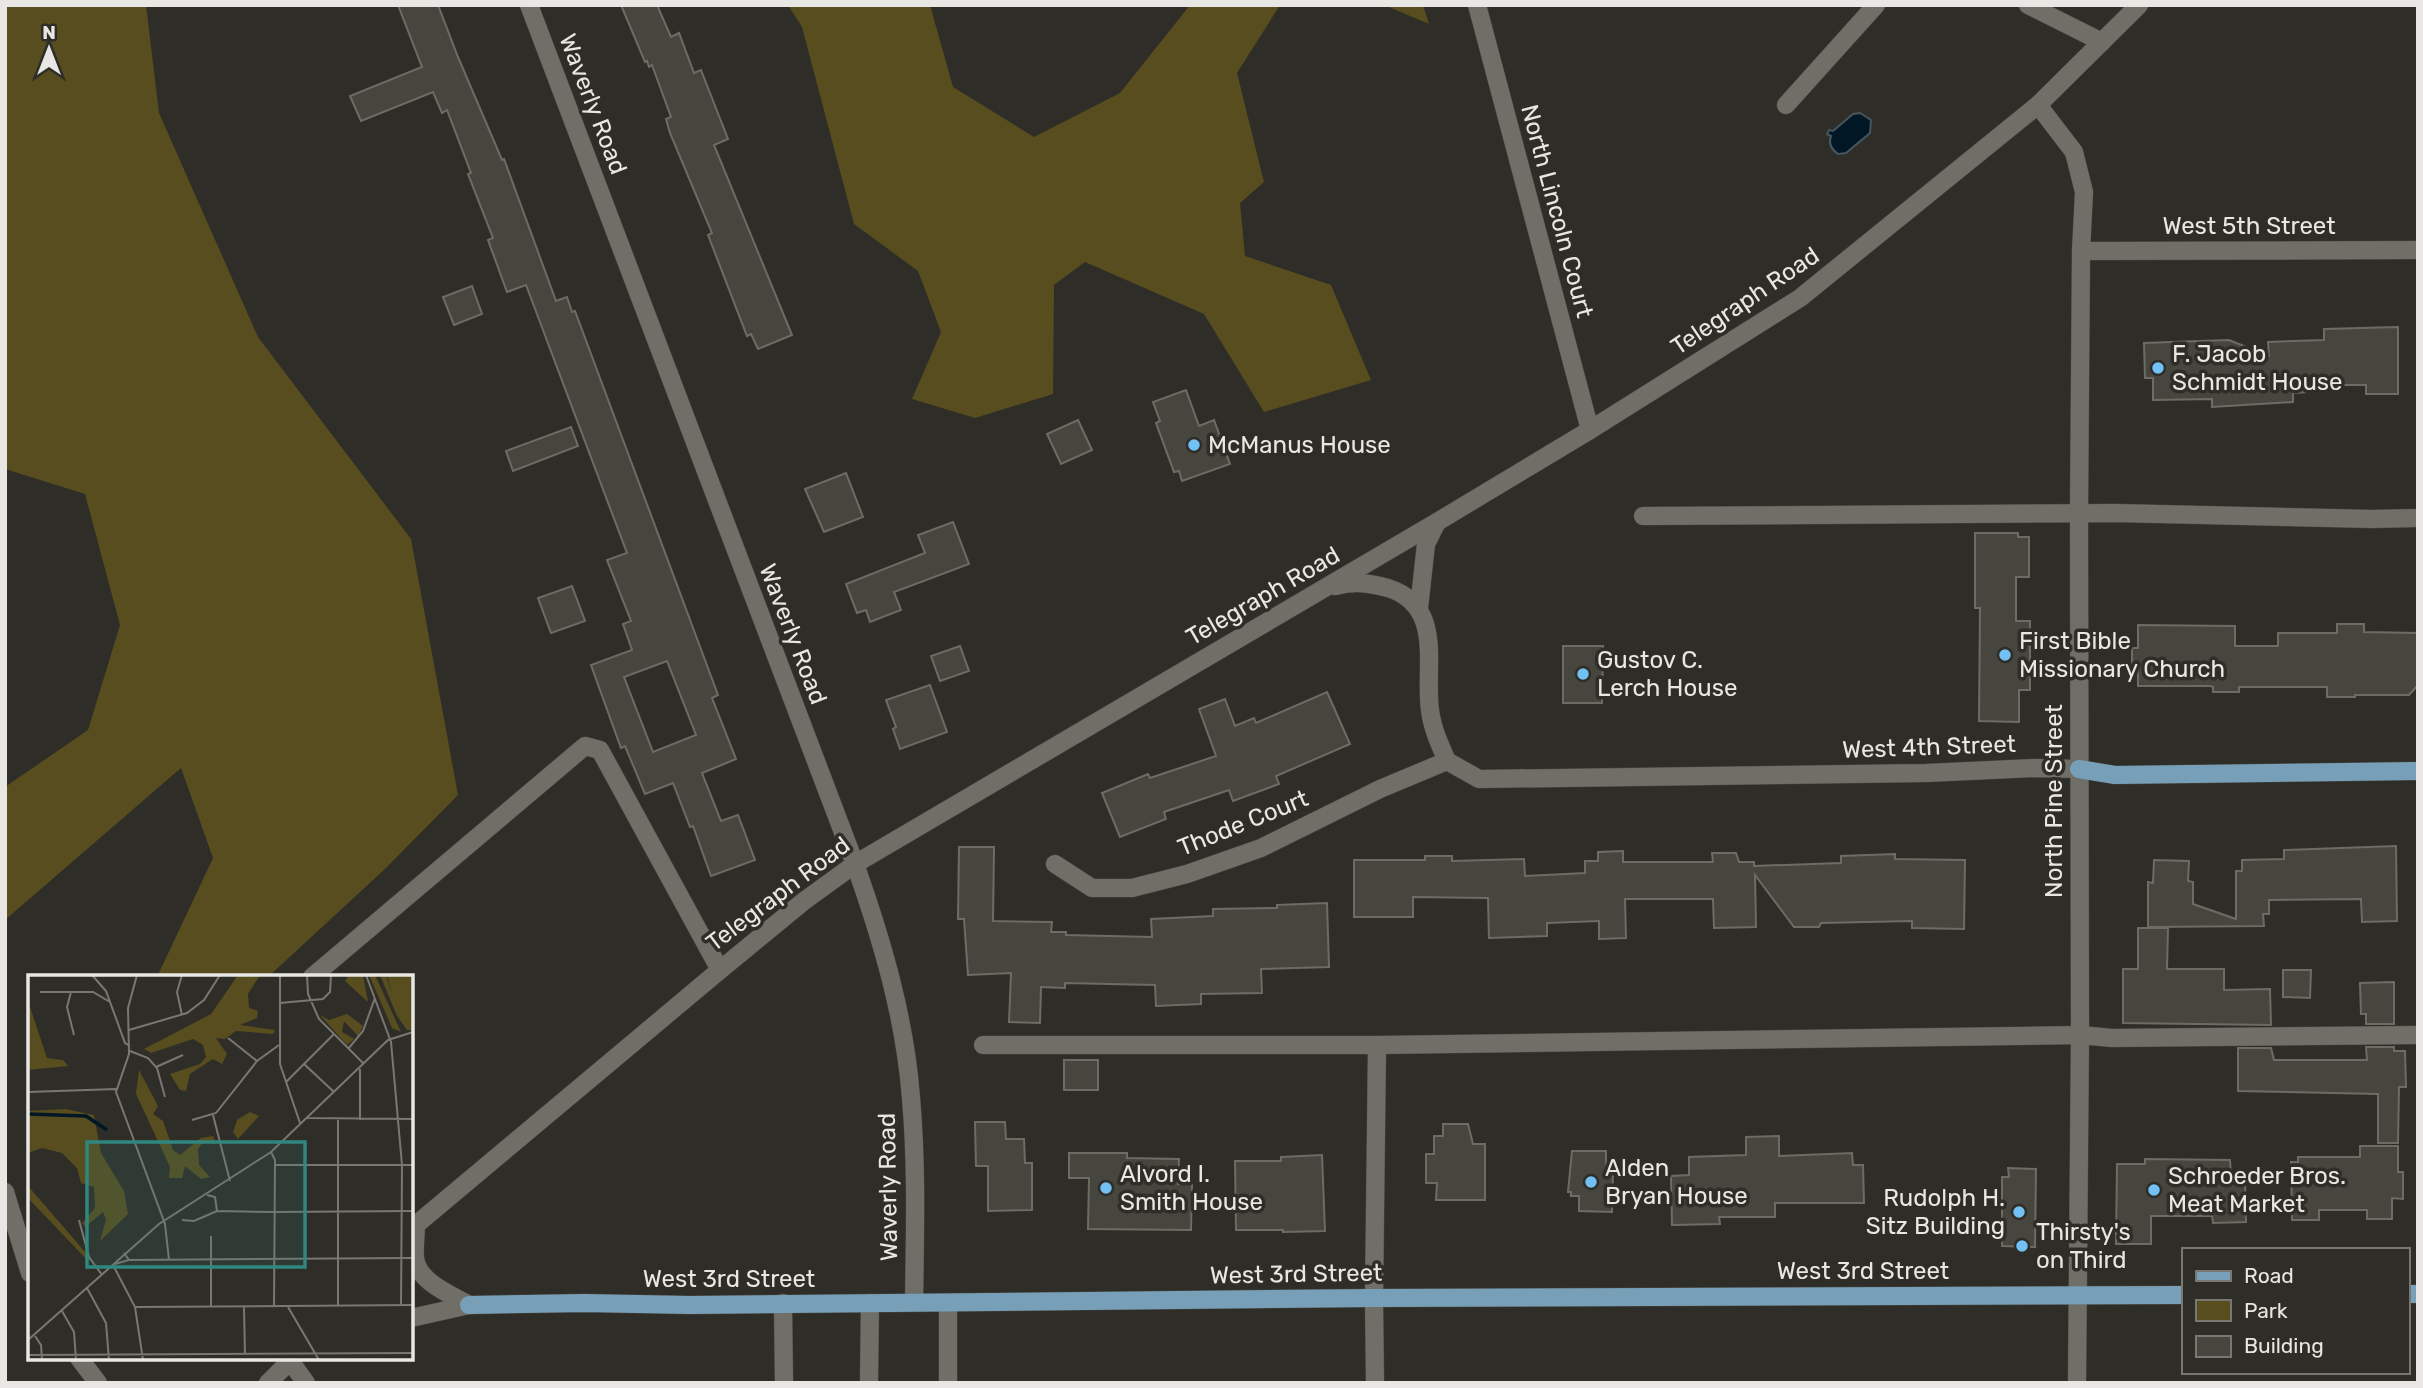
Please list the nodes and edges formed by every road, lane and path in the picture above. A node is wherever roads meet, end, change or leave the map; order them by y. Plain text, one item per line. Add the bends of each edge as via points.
1 (529, 5) edge
2 (1477, 5) edge
3 (1876, 5) edge
4 (2028, 5) edge
5 (2139, 5) edge
6 (2102, 42) junction
7 (1786, 105) dead end
8 (2038, 106) junction
9 (2418, 250) edge
10 (2081, 251) junction
11 (1590, 430) junction
12 (2078, 514) junction
13 (1643, 516) dead end
14 (2418, 518) edge
15 (1437, 522) junction
16 (1325, 589) junction
17 (1419, 608) junction
18 (1447, 761) junction
19 (2079, 769) junction
20 (2418, 771) edge
21 (855, 864) junction
22 (1055, 864) dead end
23 (719, 970) junction
24 (314, 975) edge
25 (2080, 1035) junction
26 (2418, 1035) edge
27 (983, 1045) dead end
28 (1377, 1045) junction
29 (5, 1192) edge
30 (23, 1222) edge
31 (414, 1227) edge
32 (28, 1258) edge
33 (2078, 1295) junction
34 (2182, 1295) edge
35 (1374, 1298) junction
36 (914, 1301) junction
37 (783, 1303) junction
38 (870, 1303) junction
39 (948, 1303) junction
40 (469, 1305) junction
41 (413, 1318) edge
42 (81, 1360) edge
43 (296, 1360) edge
44 (98, 1383) edge
45 (268, 1383) edge
46 (306, 1383) edge
47 (784, 1383) edge
48 (869, 1383) edge
49 (948, 1383) edge
50 (1376, 1383) edge
51 (2077, 1383) edge

1 - 21 street, Waverly Road
2 - 11 street, North Lincoln Court
3 - 7 street
4 - 6 street
5 - 6 street, Telegraph Road
6 - 8 street, Telegraph Road
8 - 10 street, North Pine Street via 2074,152 2084,192
8 - 11 street, Telegraph Road via 1800,299
9 - 10 street, West 5th Street
10 - 12 street, North Pine Street
11 - 15 street, Telegraph Road
12 - 13 street
12 - 14 street
12 - 19 street, North Pine Street
15 - 16 street, Telegraph Road
15 - 17 street via 1426,544
16 - 17 street via 1350,582 1372,583 1394,590
16 - 21 street, Telegraph Road
17 - 18 street via 1430,649 1429,710
18 - 19 street, West 4th Street via 1479,779
18 - 22 street, Thode Court via 1261,848 1188,874 1132,888 1092,888
19 - 20 main road, West 4th Street via 2115,775
19 - 25 street, North Pine Street
21 - 23 street, Telegraph Road
21 - 36 street, Waverly Road via 889,969 904,1044 916,1159
23 - 24 street via 600,750 585,746
23 - 31 street, Telegraph Road
25 - 26 street
25 - 28 street
25 - 33 street, North Pine Street
27 - 28 street
28 - 35 street
29 - 30 street
30 - 32 street
31 - 40 street via 419,1269
33 - 34 main road, West 3rd Street
33 - 35 main road, West 3rd Street
33 - 51 street, North Pine Street
35 - 39 main road, West 3rd Street
35 - 50 street
36 - 38 main road, West 3rd Street
36 - 39 main road, West 3rd Street
37 - 38 main road, West 3rd Street
37 - 40 main road, West 3rd Street
37 - 47 street
38 - 48 street
39 - 49 street
40 - 41 street, West 3rd Street
42 - 44 street
43 - 45 street
43 - 46 street

